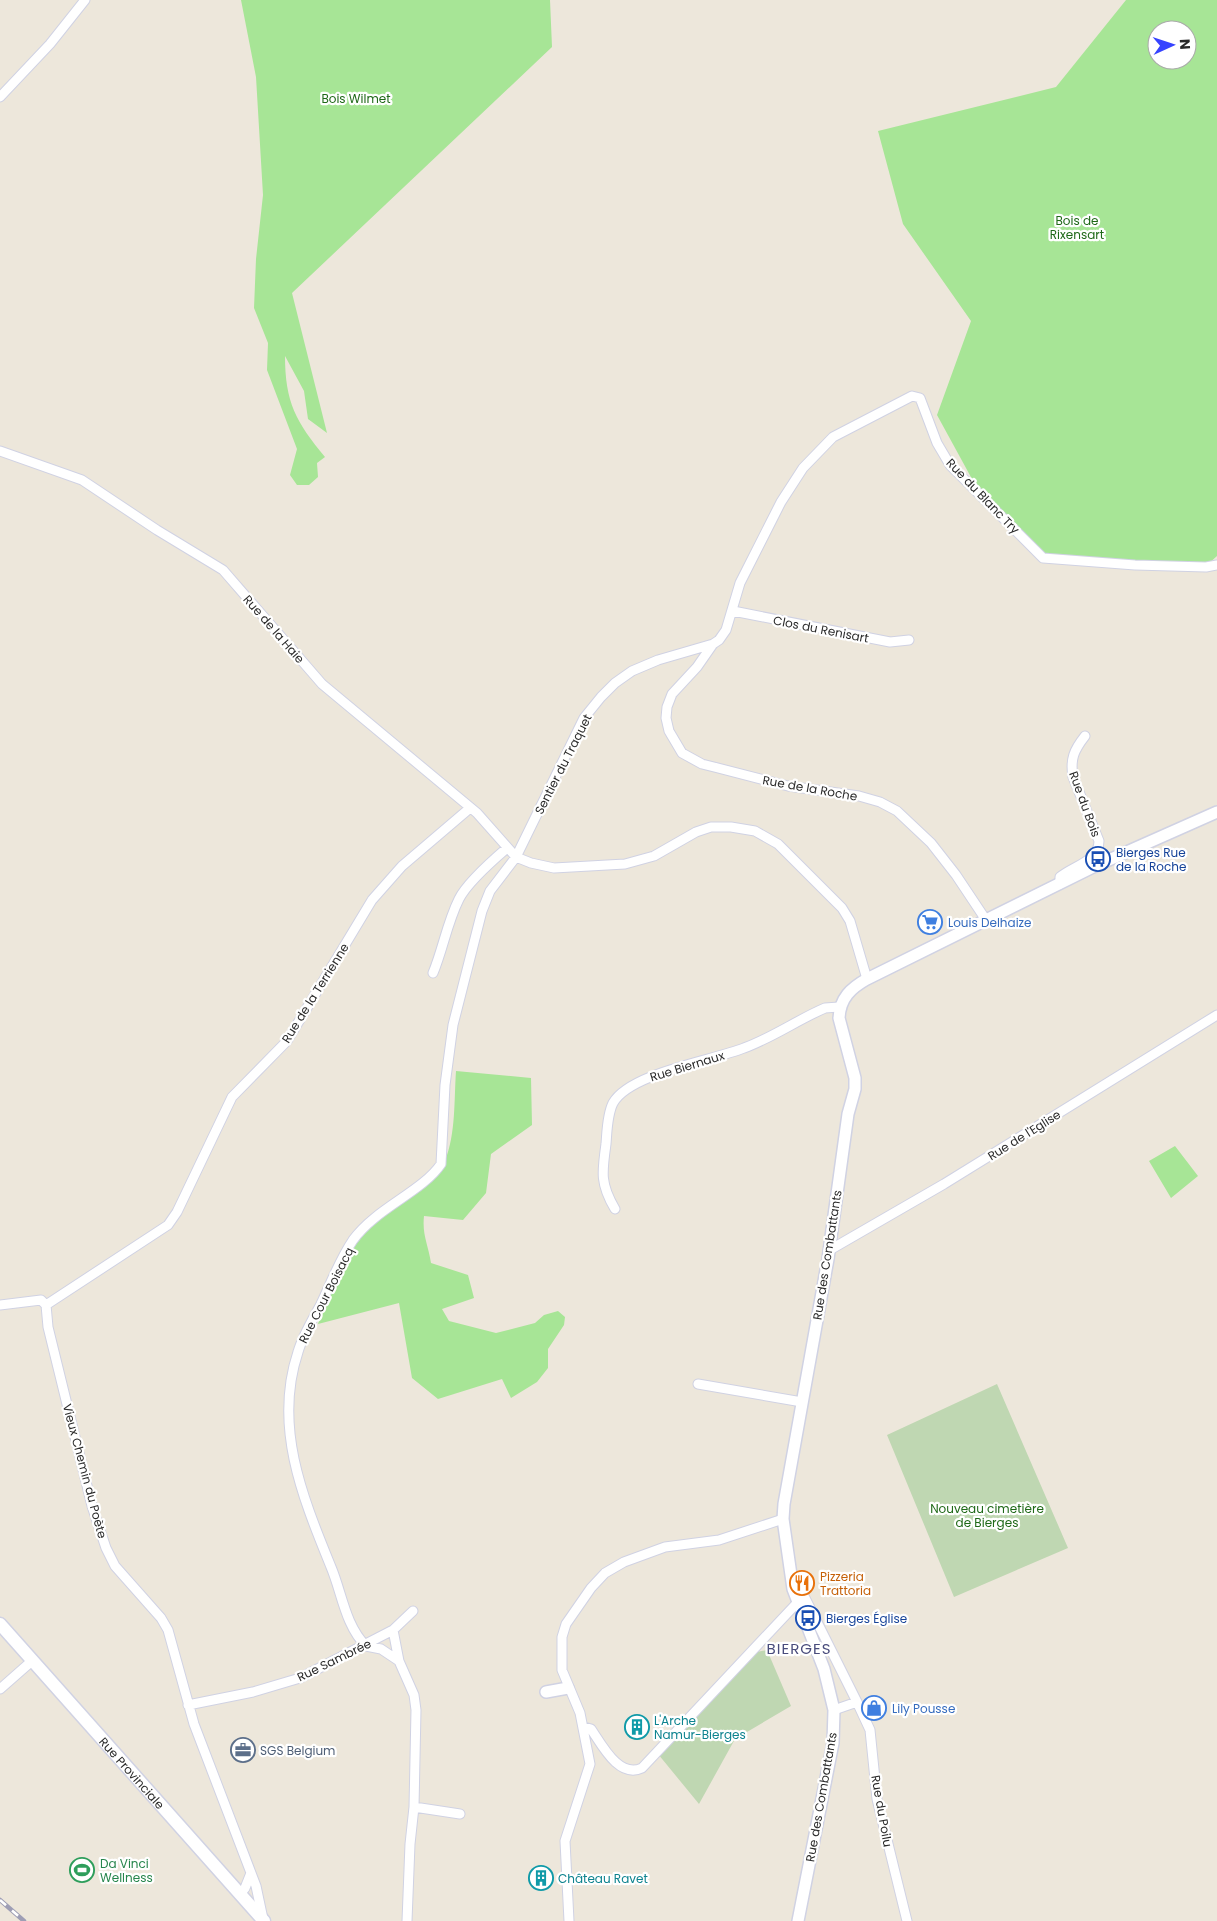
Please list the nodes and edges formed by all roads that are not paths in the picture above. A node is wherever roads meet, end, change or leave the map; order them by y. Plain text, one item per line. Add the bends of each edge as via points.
1 (85, 0) edge
2 (0, 97) edge
3 (0, 451) edge
4 (1217, 565) edge
5 (732, 611) junction
6 (909, 640) dead end
7 (712, 644) junction
8 (1086, 736) dead end
9 (470, 808) junction
10 (1217, 812) edge
11 (507, 848) junction
12 (516, 857) junction
13 (1060, 884) junction
14 (986, 920) junction
15 (433, 973) dead end
16 (867, 979) junction
17 (839, 1007) junction
18 (1217, 1015) edge
19 (616, 1209) dead end
20 (828, 1250) junction
21 (0, 1305) edge
22 (46, 1305) junction
23 (698, 1384) dead end
24 (802, 1402) junction
25 (783, 1519) junction
26 (793, 1589) junction
27 (797, 1603) junction
28 (413, 1611) dead end
29 (0, 1624) edge
30 (393, 1630) junction
31 (366, 1646) junction
32 (33, 1660) junction
33 (399, 1661) junction
34 (568, 1688) junction
35 (0, 1689) edge
36 (546, 1692) dead end
37 (857, 1702) junction
38 (188, 1705) junction
39 (834, 1710) junction
40 (584, 1727) junction
41 (414, 1807) junction
42 (460, 1814) dead end
43 (251, 1873) junction
44 (240, 1894) junction
45 (264, 1921) edge
46 (407, 1921) edge
47 (569, 1921) edge
48 (798, 1921) edge
49 (907, 1921) edge

1 - 2 street via 50,44
3 - 9 street, Rue de la Haie via 82,480 223,570 322,684
4 - 5 street, Rue du Blanc Try via 1135,565 1044,558 950,465 937,443 920,398 915,396 841,431 811,458 786,494 745,573
5 - 6 street, Clos du Renisart via 890,642
5 - 7 street via 726,630
7 - 12 street, Sentier du Traquet via 632,671 601,697 584,718
7 - 14 street, Rue de la Roche via 697,667 672,694 667,707 669,731 682,752 702,764 788,786 880,802 897,812 932,843
8 - 13 street, Rue du Bois via 1076,748 1071,767 1099,847 1091,857 1060,877
9 - 11 street, Rue de la Haie
9 - 22 street, Rue de la Terrienne via 402,866 376,895 287,1041 232,1097 168,1225
10 - 13 street
11 - 12 street, Rue de la Haie
11 - 15 street via 460,897
12 - 16 street via 554,868 624,864 654,856 711,827 755,831 778,844 842,908 850,921
12 - 31 street, Rue Cour Boisacq via 486,899 457,1004 444,1085 441,1164 353,1240 298,1350 292,1373 289,1428 298,1480 350,1622
13 - 14 street
14 - 16 street
16 - 17 street via 852,988
17 - 19 street, Rue Biernaux via 825,1008 739,1050 647,1078 618,1097 609,1122 602,1179
17 - 20 street, Rue des Combattants via 855,1089 848,1114
18 - 20 street, Rue de l'Eglise via 944,1184
20 - 24 street, Rue des Combattants
21 - 22 street via 41,1300
22 - 38 street, Vieux Chemin du Poète via 48,1327 103,1539 115,1566 168,1630
23 - 24 street
24 - 25 street, Rue des Combattants
25 - 26 street, Rue des Combattants
25 - 34 street via 719,1540 644,1553 605,1573 566,1624 561,1656
26 - 27 street, Rue des Combattants
26 - 37 street, Rue du Poilu via 802,1592
27 - 39 street, Rue des Combattants via 824,1669
27 - 40 street via 642,1768 635,1772 623,1769 591,1729
28 - 30 street, Rue Sambrée
29 - 32 main road, Rue Provinciale
30 - 31 street, Rue Sambrée
30 - 33 street
31 - 33 street via 381,1649
31 - 38 street, Rue Sambrée via 300,1678
32 - 35 street
32 - 44 main road, Rue Provinciale
33 - 41 street via 414,1694 416,1710
34 - 36 street
34 - 40 street
37 - 39 street
37 - 49 street, Rue du Poilu via 870,1730 877,1799
38 - 43 street, Vieux Chemin du Poète
39 - 48 street, Rue des Combattants via 833,1743
40 - 47 street via 590,1764 565,1841
41 - 42 street
41 - 46 street
43 - 44 street
43 - 45 street
44 - 45 main road, Rue Provinciale

